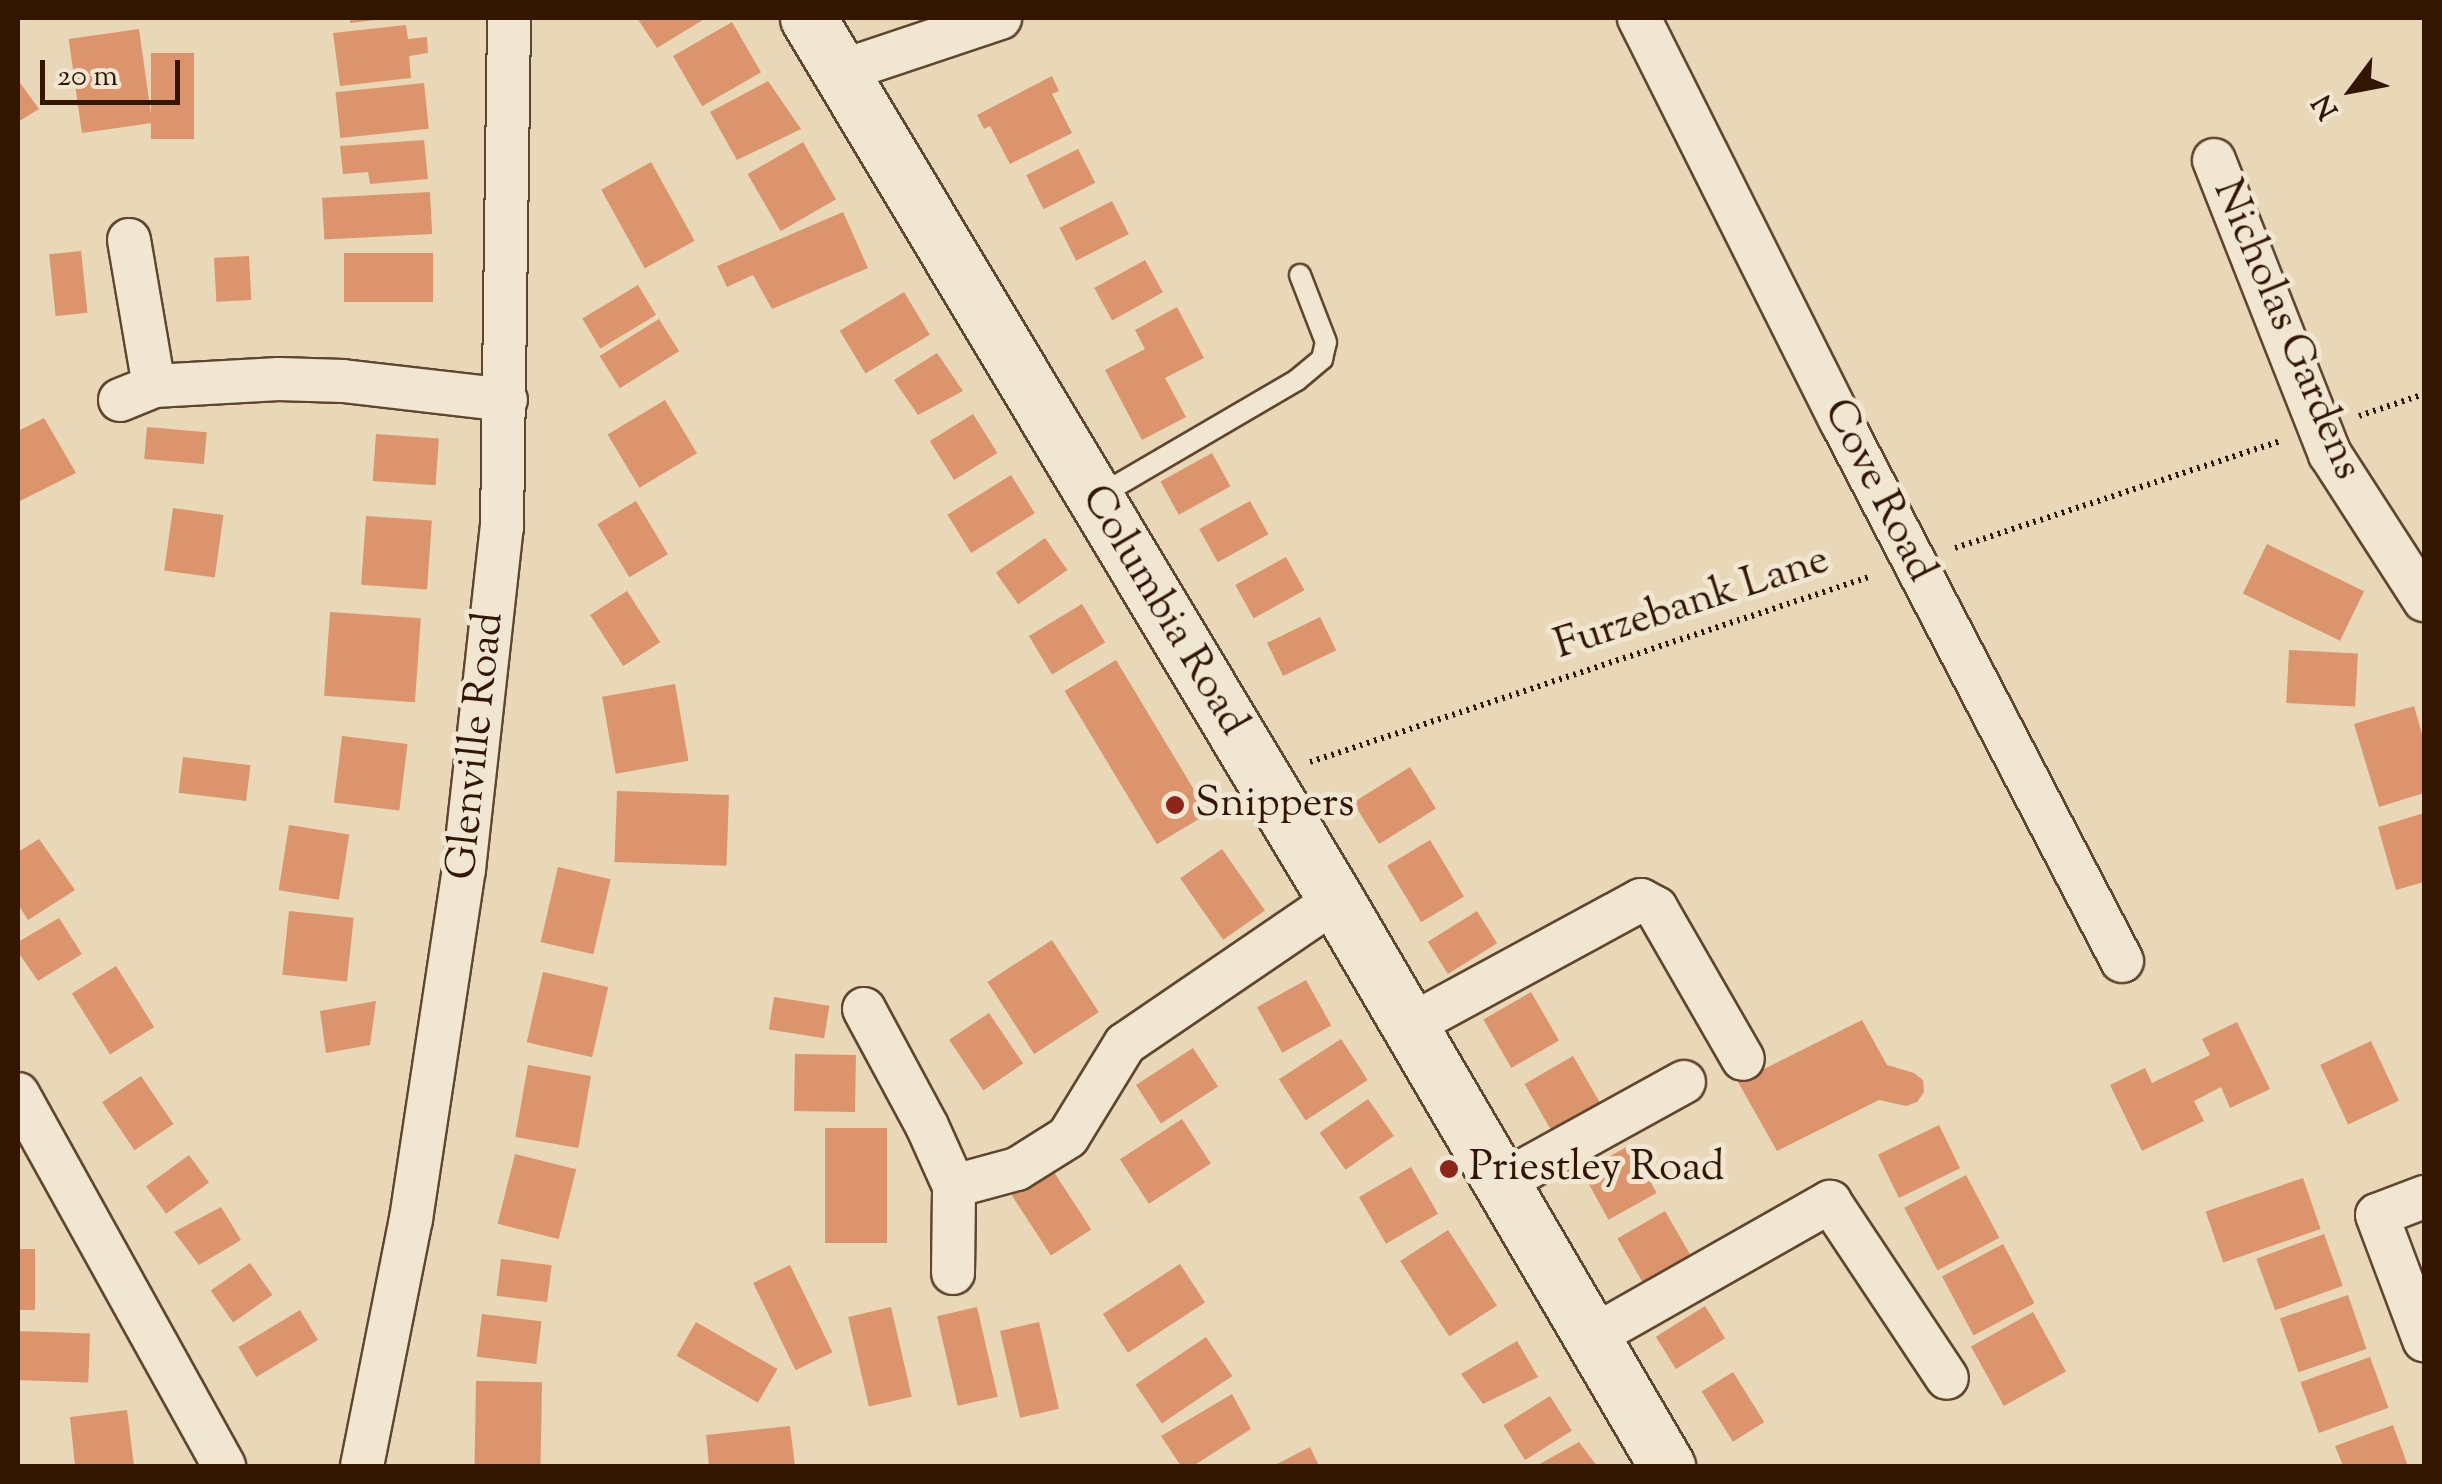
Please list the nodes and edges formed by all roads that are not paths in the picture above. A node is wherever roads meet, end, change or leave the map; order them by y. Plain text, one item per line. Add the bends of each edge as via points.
1 (509, 18) edge
2 (808, 18) edge
3 (1000, 18) edge
4 (1639, 18) edge
5 (840, 72) junction
6 (2214, 160) dead end
7 (129, 240) dead end
8 (1300, 275) dead end
9 (506, 400) junction
10 (1096, 498) junction
11 (2424, 600) edge
12 (1336, 900) junction
13 (2122, 961) dead end
14 (864, 1009) dead end
15 (1409, 1026) junction
16 (1743, 1058) dead end
17 (1684, 1082) dead end
18 (18, 1094) edge
19 (1502, 1183) junction
20 (954, 1186) junction
21 (2424, 1197) edge
22 (954, 1272) dead end
23 (1592, 1336) junction
24 (2424, 1340) edge
25 (1947, 1378) dead end
26 (224, 1466) edge
27 (362, 1466) edge
28 (1667, 1466) edge

1 - 9 street, Glenville Road
2 - 5 street, Columbia Road
3 - 5 street
4 - 13 street, Cove Road
5 - 10 street, Columbia Road
6 - 11 street, Nicholas Gardens via 2330,454
7 - 9 street via 137,393 343,381
8 - 10 lane via 1326,342 1322,360
9 - 27 street, Glenville Road via 502,528 464,869 412,1219
10 - 12 street, Columbia Road
12 - 15 street, Columbia Road
12 - 20 street via 1125,1044 1068,1137 1018,1169
14 - 20 street
15 - 16 street via 1641,900 1656,908
15 - 19 street, Columbia Road
17 - 19 street
18 - 26 street
19 - 23 street, Columbia Road
20 - 22 street
21 - 24 street via 2377,1214
23 - 25 street via 1830,1202
23 - 28 street, Columbia Road

